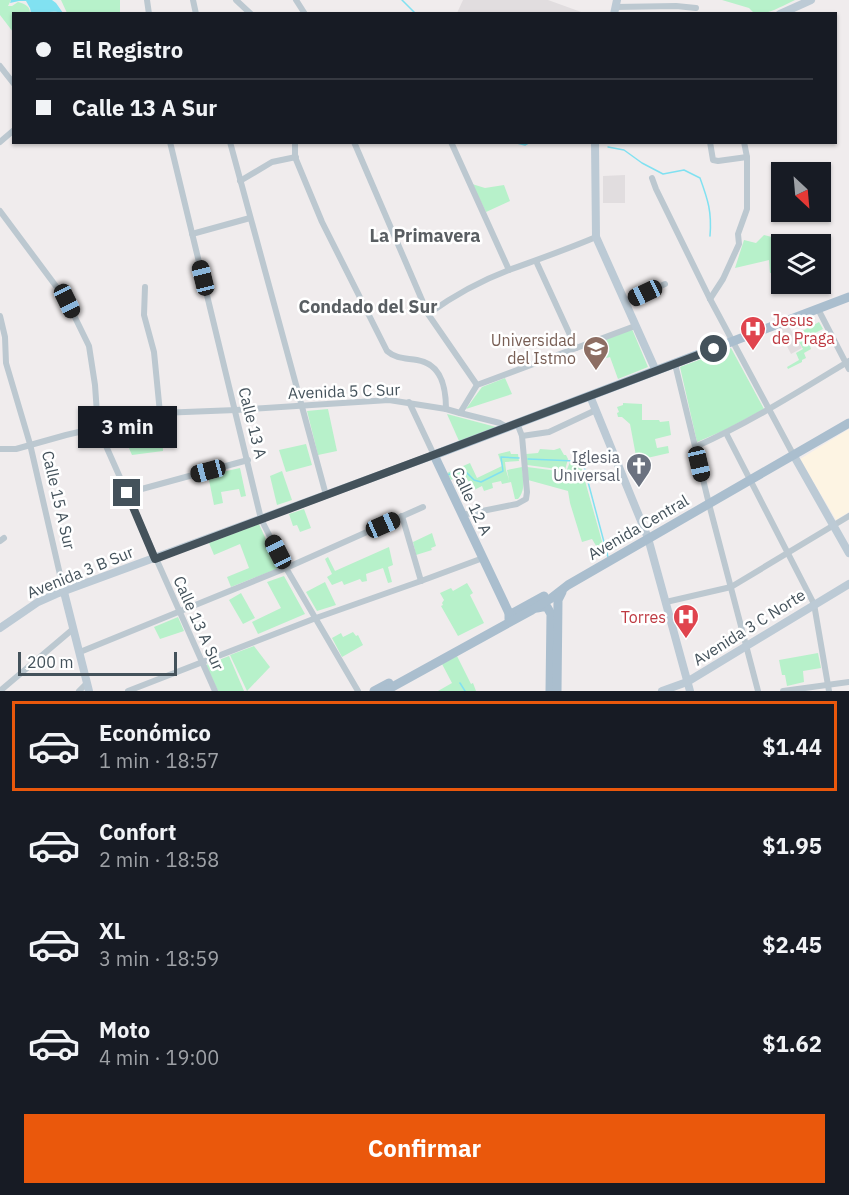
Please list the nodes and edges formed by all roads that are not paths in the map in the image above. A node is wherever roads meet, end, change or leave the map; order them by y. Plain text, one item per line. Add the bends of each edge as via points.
1 (236, 0) edge
2 (811, 0) edge
3 (615, 7) edge
4 (696, 8) dead end
5 (249, 12) edge
6 (784, 12) edge
7 (0, 66) edge
8 (12, 81) edge
9 (12, 132) edge
10 (0, 142) edge
11 (170, 144) edge
12 (231, 144) edge
13 (296, 144) edge
14 (355, 144) edge
15 (453, 144) edge
16 (595, 144) edge
17 (710, 144) edge
18 (744, 144) edge
19 (296, 157) junction
20 (747, 157) junction
21 (652, 178) dead end
22 (240, 181) junction
23 (0, 211) edge
24 (250, 218) junction
25 (192, 234) junction
26 (596, 237) junction
27 (536, 261) junction
28 (509, 270) junction
29 (665, 284) dead end
30 (145, 287) dead end
31 (849, 297) edge
32 (710, 299) junction
33 (625, 303) junction
34 (818, 309) junction
35 (428, 314) junction
36 (0, 316) edge
37 (635, 326) junction
38 (733, 341) junction
39 (576, 348) junction
40 (675, 364) junction
41 (848, 364) edge
42 (656, 371) junction
43 (477, 385) junction
44 (590, 396) junction
45 (409, 402) junction
46 (302, 406) junction
47 (446, 409) junction
48 (769, 409) junction
49 (236, 410) junction
50 (596, 410) junction
51 (160, 413) junction
52 (460, 413) junction
53 (518, 423) junction
54 (849, 423) edge
55 (98, 428) junction
56 (507, 428) junction
57 (726, 433) junction
58 (522, 436) junction
59 (30, 444) junction
60 (695, 447) junction
61 (0, 450) edge
62 (794, 456) junction
63 (436, 459) junction
64 (248, 460) junction
65 (750, 480) junction
66 (127, 493) junction
67 (326, 495) junction
68 (709, 504) junction
69 (423, 507) dead end
70 (462, 515) junction
71 (402, 516) junction
72 (849, 516) edge
73 (261, 519) junction
74 (834, 526) junction
75 (648, 538) junction
76 (789, 553) junction
77 (849, 554) edge
78 (483, 558) junction
79 (155, 559) junction
80 (286, 568) junction
81 (421, 581) junction
82 (849, 584) edge
83 (568, 585) junction
84 (731, 586) junction
85 (64, 592) junction
86 (550, 599) junction
87 (666, 602) junction
88 (814, 604) junction
89 (558, 609) junction
90 (532, 610) junction
91 (179, 612) junction
92 (509, 616) junction
93 (316, 618) junction
94 (0, 628) edge
95 (73, 628) junction
96 (747, 645) junction
97 (80, 652) junction
98 (203, 663) junction
99 (554, 675) junction
100 (849, 682) edge
101 (148, 683) junction
102 (88, 687) edge
103 (688, 687) edge
104 (829, 688) edge
105 (0, 691) edge
106 (78, 691) edge
107 (128, 691) edge
108 (151, 691) edge
109 (215, 691) edge
110 (358, 691) edge
111 (374, 691) edge
112 (385, 691) edge
113 (550, 691) edge
114 (557, 691) edge
115 (662, 691) edge
116 (758, 691) edge
117 (783, 691) edge

1 - 5 street
2 - 6 street
3 - 4 street
7 - 8 street
9 - 10 street
11 - 25 street, Calle 13 A
12 - 22 street
13 - 19 street
14 - 35 street
15 - 28 street
16 - 26 street
17 - 20 street via 713,160
18 - 20 street
19 - 22 street via 272,162
19 - 47 street via 322,222 387,351 433,368 444,384
20 - 32 street via 747,209 738,234 739,244
21 - 32 street
22 - 24 street
23 - 55 street, Calle 13 A Sur via 67,301 89,346
24 - 25 street
24 - 46 street
25 - 49 street, Calle 13 A
26 - 27 street
26 - 33 street
27 - 28 street
27 - 39 street
28 - 35 street via 468,288
29 - 33 street
30 - 51 street via 144,315 154,352
31 - 34 main road, Avenida 3 B Sur
32 - 38 street
33 - 37 street
34 - 38 main road, Avenida 3 B Sur
34 - 41 street
35 - 43 street
36 - 59 street, Calle 15 A Sur via 6,363
37 - 39 street
37 - 42 street
38 - 40 main road, Avenida 3 B Sur
38 - 48 street
39 - 43 street
40 - 42 main road, Avenida 3 B Sur
40 - 60 street
41 - 48 street
42 - 44 main road, Avenida 3 B Sur
43 - 52 street
44 - 50 street
44 - 53 main road, Avenida 3 B Sur
45 - 46 street, Avenida 5 C Sur
45 - 47 street, Avenida 5 C Sur
45 - 63 street, Calle 12 A
46 - 49 street, Avenida 5 C Sur
46 - 67 street
47 - 52 street, Avenida 5 C Sur
48 - 57 street
48 - 62 street
49 - 51 street, Avenida 5 C Sur
49 - 64 street, Calle 13 A
50 - 58 street via 549,432
50 - 75 street
51 - 55 street, Avenida 5 C Sur
52 - 56 street, Avenida 5 C Sur
53 - 56 main road, Avenida 3 B Sur
53 - 58 street
54 - 62 main road, Avenida Central
55 - 59 street, Avenida 5 C Sur
55 - 66 street, Calle 13 A Sur
56 - 63 main road, Avenida 3 B Sur via 444,451
57 - 60 street
57 - 65 street
58 - 70 street via 526,499
59 - 61 street, Avenida 5 C Sur
59 - 85 street, Calle 15 A Sur
60 - 68 street
62 - 65 main road, Avenida Central
62 - 74 street
63 - 67 street, Avenida 3 B Sur
63 - 70 main road, Calle 12 A
64 - 66 street
64 - 73 street, Calle 13 A
65 - 68 main road, Avenida Central
65 - 76 street
66 - 79 street, Calle 13 A Sur
67 - 73 street, Avenida 3 B Sur
68 - 75 main road, Avenida Central
68 - 84 street
69 - 71 street
70 - 78 main road, Calle 12 A
71 - 80 street
71 - 81 street
72 - 74 street
73 - 79 street, Avenida 3 B Sur
73 - 80 street, Calle 13 A
74 - 76 street
74 - 77 street
75 - 83 main road, Avenida Central
75 - 87 street
76 - 84 street
76 - 88 street
78 - 81 street
78 - 92 main road, Calle 12 A
79 - 85 street, Avenida 3 B Sur
79 - 91 street, Calle 13 A Sur
80 - 91 street
80 - 93 street, Calle 13 A
81 - 93 street
82 - 88 street, Avenida 3 C Norte
83 - 86 main road
83 - 89 main road via 559,597
83 - 92 main road
84 - 87 street
84 - 96 street
85 - 94 street, Avenida 3 B Sur via 38,602
85 - 95 street, Calle 15 A Sur
86 - 89 main road
86 - 90 main road
86 - 92 main road
87 - 103 street
88 - 96 street, Avenida 3 C Norte
88 - 104 street
89 - 99 main road
90 - 99 main road via 549,609
90 - 112 main road
91 - 97 street
91 - 98 street, Calle 13 A Sur
92 - 111 main road
93 - 98 street
93 - 110 street, Calle 13 A
95 - 97 street, Calle 15 A Sur
95 - 105 street
96 - 103 street, Avenida 3 C Norte
96 - 116 street
97 - 102 street, Calle 15 A Sur
98 - 101 street
98 - 109 street, Calle 13 A Sur
99 - 113 main road
99 - 114 main road
100 - 104 street
101 - 107 street
101 - 108 street
102 - 106 street
103 - 115 street, Avenida 3 C Norte
104 - 117 street

